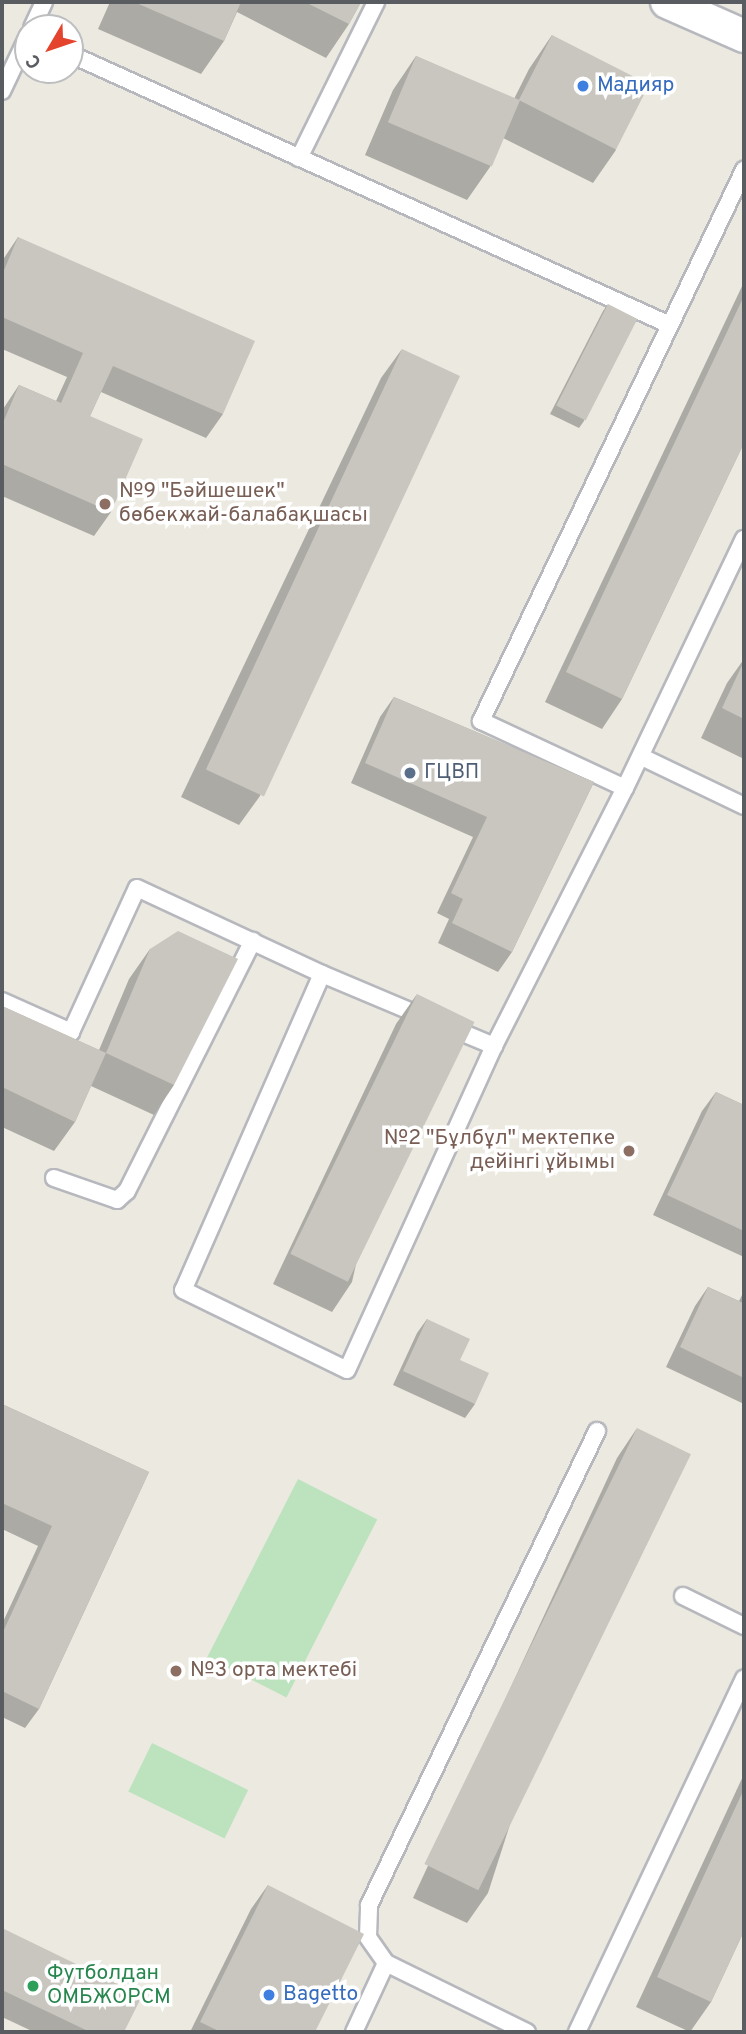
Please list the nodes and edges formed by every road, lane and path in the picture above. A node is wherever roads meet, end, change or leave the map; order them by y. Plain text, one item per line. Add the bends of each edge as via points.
1 (376, 2) edge
2 (667, 2) edge
3 (744, 36) edge
4 (84, 60) edge
5 (14, 66) edge
6 (2, 91) edge
7 (299, 158) junction
8 (744, 170) edge
9 (670, 325) junction
10 (744, 539) edge
11 (644, 758) junction
12 (625, 788) junction
13 (744, 806) edge
14 (253, 942) junction
15 (322, 974) junction
16 (2, 1001) edge
17 (494, 1046) junction
18 (54, 1178) dead end
19 (597, 1432) dead end
20 (683, 1596) dead end
21 (744, 1626) edge
22 (744, 1679) edge
23 (386, 1963) junction
24 (354, 2032) edge
25 (527, 2032) edge
26 (577, 2032) edge

1 - 7 lane
2 - 3 street
4 - 7 lane
5 - 6 lane
7 - 9 lane
8 - 9 lane
9 - 12 lane via 481,721
10 - 11 lane
11 - 12 lane
11 - 13 lane
12 - 17 lane
14 - 15 lane
14 - 16 lane via 137,888 71,1032
14 - 18 lane via 127,1191 117,1200
15 - 17 lane
15 - 17 lane via 183,1290 347,1370
19 - 23 lane via 369,1905 368,1937
20 - 21 lane
22 - 26 lane
23 - 24 lane
23 - 25 lane

